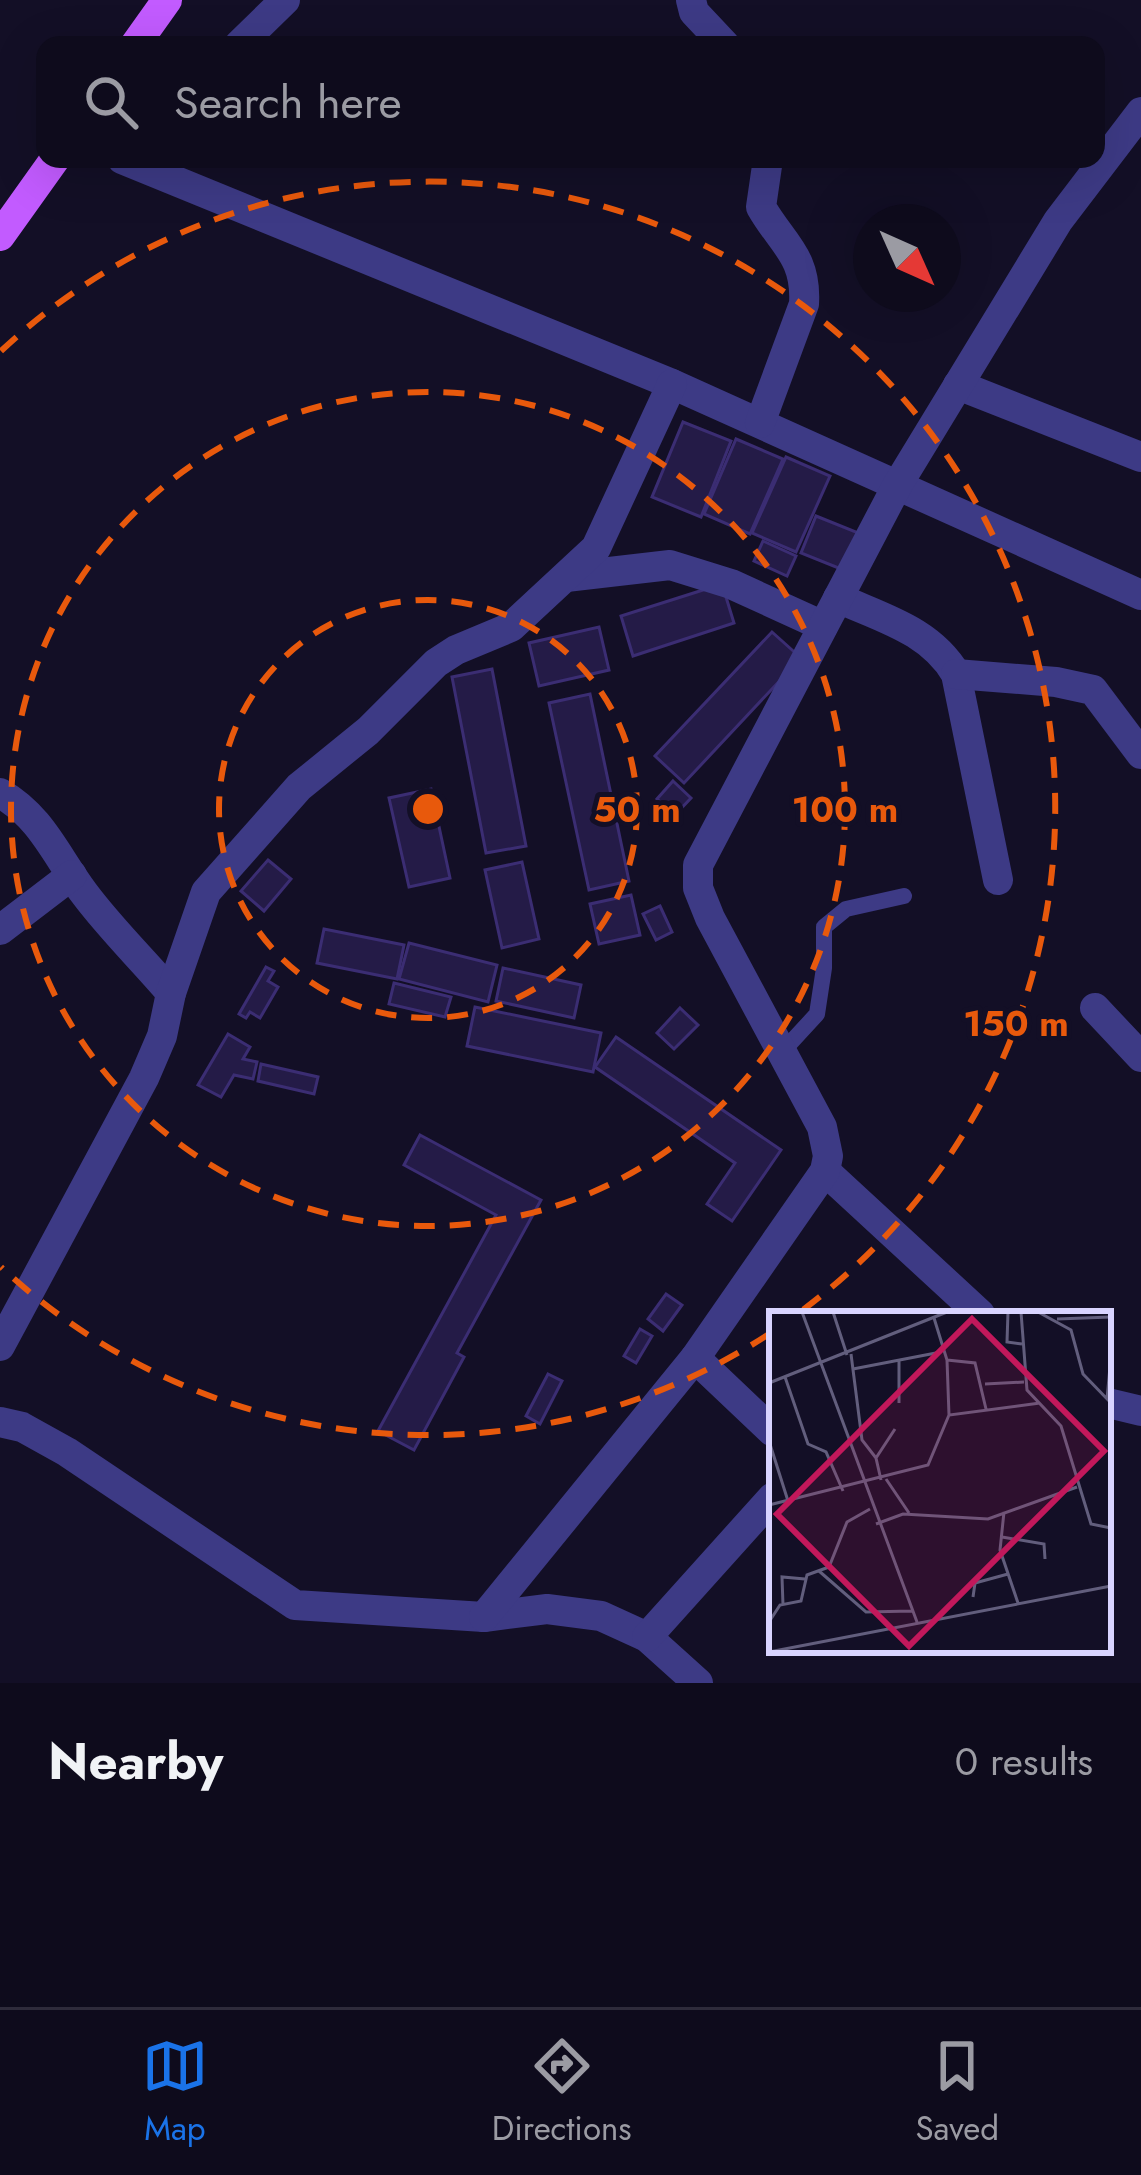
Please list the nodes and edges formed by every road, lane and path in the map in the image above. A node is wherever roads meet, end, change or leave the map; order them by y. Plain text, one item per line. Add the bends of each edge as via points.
1 (167, 0) edge
2 (285, 0) edge
3 (691, 0) edge
4 (141, 36) edge
5 (247, 36) edge
6 (716, 36) edge
7 (1141, 112) edge
8 (1105, 159) edge
9 (49, 168) edge
10 (152, 168) edge
11 (767, 168) edge
12 (1098, 168) edge
13 (0, 236) edge
14 (672, 384) junction
15 (958, 385) junction
16 (760, 423) junction
17 (1141, 457) edge
18 (898, 484) junction
19 (566, 577) junction
20 (1141, 595) edge
21 (838, 598) junction
22 (823, 626) junction
23 (956, 674) junction
24 (1141, 754) edge
25 (0, 793) edge
26 (72, 875) junction
27 (998, 880) dead end
28 (904, 896) dead end
29 (0, 930) edge
30 (171, 992) junction
31 (1095, 1008) dead end
32 (782, 1052) junction
33 (1141, 1057) edge
34 (825, 1171) junction
35 (977, 1311) edge
36 (0, 1346) edge
37 (694, 1358) junction
38 (0, 1422) edge
39 (769, 1428) edge
40 (769, 1501) edge
41 (484, 1617) junction
42 (647, 1637) junction
43 (698, 1683) edge

1 - 4 main road
2 - 5 street
3 - 6 street
7 - 8 street
9 - 13 main road
10 - 14 street
11 - 16 street via 761,207 803,268 806,286
12 - 15 street
14 - 16 street
14 - 19 street via 596,548
15 - 17 street
15 - 18 street
16 - 18 street
18 - 20 street
18 - 21 street
19 - 22 street via 670,565
19 - 30 street via 511,627 436,663 299,787 206,892
21 - 22 street
21 - 23 street via 921,635
22 - 32 street via 698,865 710,918
23 - 24 street via 1094,690
23 - 27 street
25 - 26 street via 25,808
26 - 29 street
26 - 30 street
28 - 32 lane via 846,909 824,927 817,1013
30 - 36 street via 144,1078
31 - 33 street
32 - 34 street via 822,1127
34 - 35 street
34 - 37 street
37 - 39 street
37 - 41 street
38 - 41 street via 67,1452 296,1605
40 - 42 street
41 - 42 street via 565,1611 601,1616
42 - 43 street

